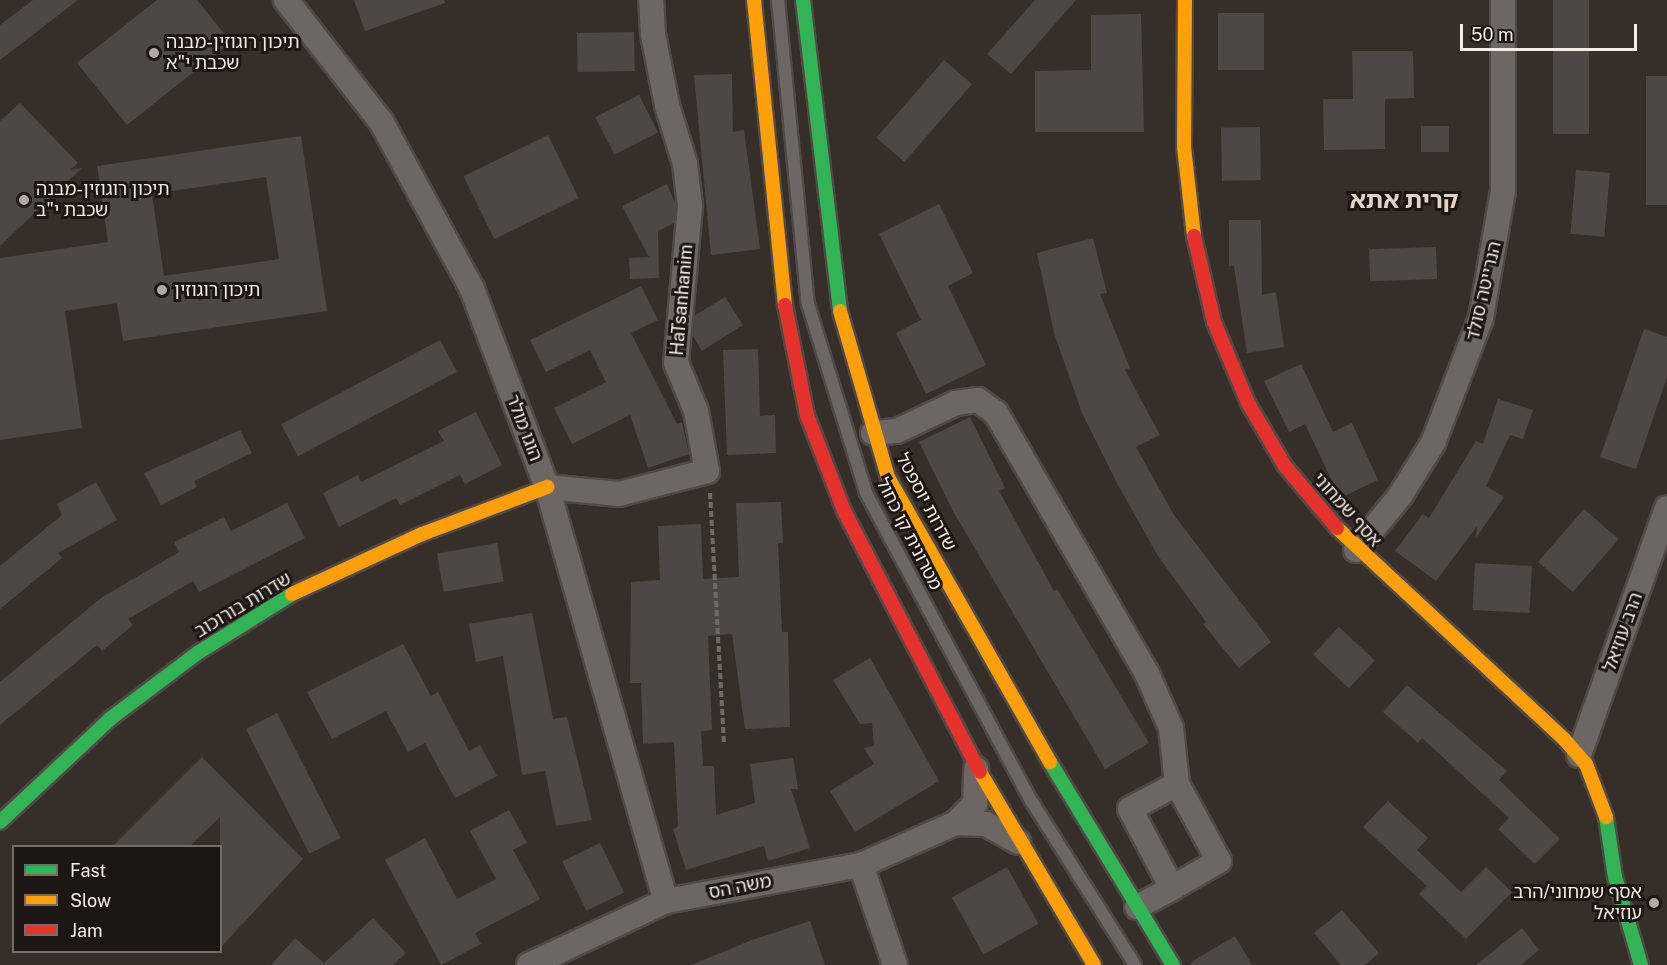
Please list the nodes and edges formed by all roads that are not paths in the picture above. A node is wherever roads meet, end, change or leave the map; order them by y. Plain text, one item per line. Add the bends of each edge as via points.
1 (286, 0) edge
2 (651, 0) edge
3 (754, 0) edge
4 (778, 0) edge
5 (803, 0) edge
6 (1185, 0) edge
7 (1503, 0) edge
8 (873, 433) junction
9 (546, 488) junction
10 (1667, 508) edge
11 (1356, 550) junction
12 (1579, 755) junction
13 (975, 764) junction
14 (1177, 784) junction
15 (0, 822) edge
16 (956, 824) junction
17 (1019, 843) junction
18 (861, 865) junction
19 (1172, 888) junction
20 (666, 901) junction
21 (1137, 907) junction
22 (529, 965) edge
23 (895, 965) edge
24 (1094, 965) edge
25 (1135, 965) edge
26 (1173, 965) edge
27 (1641, 965) edge

1 - 9 street, הוגו מולר via 382,123 472,289
2 - 9 street, HaTsanhanim via 653,34 667,105 685,164 690,205 676,363 696,411 707,471 619,495
3 - 13 street via 783,291 807,415 844,511
4 - 25 lane, מטרונית קו כחול via 808,304 866,493 1028,794
5 - 8 street, שדרות יוספטל via 835,293
6 - 11 street, אסף שמחוני via 1184,147 1195,247 1209,304 1233,370 1265,435 1306,493
7 - 11 street, הנרייטה סולד via 1503,191 1481,318 1433,443 1400,496
8 - 14 street via 897,431 956,403 978,400 996,413 1147,674 1171,728
8 - 21 street, שדרות יוספטל via 888,477
9 - 15 street, שדרות בורוכוב via 422,534 286,597 199,652 111,719
9 - 20 street, הוגו מולר
10 - 12 street, הרב עוזיאל
11 - 12 street, אסף שמחוני
12 - 27 street, אסף שמחוני via 1605,809 1615,878
13 - 16 street, משה הס via 975,803
13 - 17 street
14 - 19 street via 1219,861
14 - 19 street via 1130,809
16 - 17 street, משה הס via 986,824
16 - 18 street, משה הס
17 - 24 street
18 - 20 street, משה הס
18 - 23 street
19 - 21 street
20 - 22 street, משה הס
21 - 26 street, שדרות יוספטל

